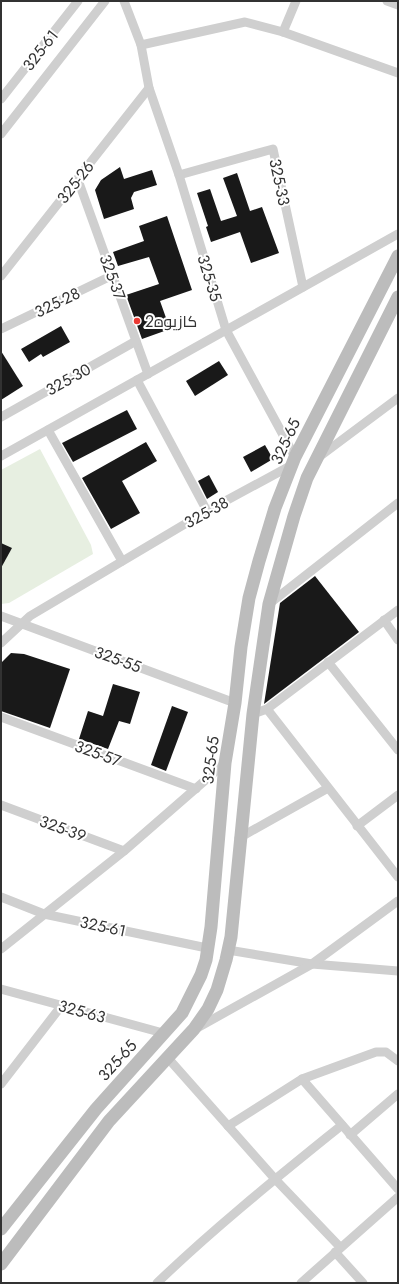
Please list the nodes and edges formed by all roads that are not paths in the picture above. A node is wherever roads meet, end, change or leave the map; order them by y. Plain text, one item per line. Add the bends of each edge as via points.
1 (78, 1) edge
2 (105, 1) edge
3 (124, 1) edge
4 (296, 1) edge
5 (387, 1) edge
6 (398, 5) edge
7 (283, 32) junction
8 (141, 45) junction
9 (398, 73) edge
10 (149, 88) junction
11 (1, 99) edge
12 (1, 134) edge
13 (179, 175) junction
14 (78, 180) junction
15 (398, 234) edge
16 (398, 256) edge
17 (2, 274) edge
18 (113, 275) junction
19 (303, 287) junction
20 (398, 297) edge
21 (1, 329) edge
22 (226, 330) junction
23 (136, 341) junction
24 (148, 374) junction
25 (137, 380) junction
26 (398, 398) edge
27 (1, 417) edge
28 (48, 430) junction
29 (1, 456) edge
30 (318, 458) junction
31 (293, 461) junction
32 (397, 507) edge
33 (207, 511) junction
34 (122, 561) junction
35 (269, 604) junction
36 (398, 610) edge
37 (1, 616) edge
38 (384, 620) junction
39 (21, 623) junction
40 (398, 640) edge
41 (1, 643) edge
42 (241, 647) junction
43 (262, 650) junction
44 (328, 662) junction
45 (235, 703) junction
46 (267, 709) junction
47 (253, 714) junction
48 (1, 717) edge
49 (398, 750) edge
50 (225, 763) junction
51 (328, 788) junction
52 (196, 789) junction
53 (398, 795) edge
54 (1, 805) edge
55 (357, 826) junction
56 (239, 838) junction
57 (124, 851) junction
58 (398, 877) edge
59 (1, 897) edge
60 (398, 901) edge
61 (44, 914) junction
62 (207, 948) junction
63 (1, 949) edge
64 (228, 950) junction
65 (312, 964) junction
66 (398, 971) edge
67 (1, 989) edge
68 (62, 1005) junction
69 (194, 1029) junction
70 (163, 1033) junction
71 (167, 1057) junction
72 (398, 1061) edge
73 (302, 1079) junction
74 (1, 1084) edge
75 (398, 1094) edge
76 (96, 1109) junction
77 (109, 1121) junction
78 (342, 1125) junction
79 (228, 1126) junction
80 (350, 1135) junction
81 (275, 1179) junction
82 (398, 1189) edge
83 (398, 1197) edge
84 (1, 1229) edge
85 (338, 1249) junction
86 (1, 1264) edge
87 (157, 1283) edge
88 (301, 1283) edge
89 (363, 1283) edge

1 - 11 street, 325-61
2 - 12 street
3 - 8 street, 325-35
4 - 7 street
5 - 6 street
7 - 8 street via 245,22
7 - 9 street
8 - 10 street, 325-35
10 - 13 street, 325-35
10 - 14 street, 325-26
13 - 19 street, 325-33 via 273,149
13 - 22 street, 325-35
14 - 17 street, 325-26
14 - 18 street, 325-37
15 - 19 street
16 - 31 street, 325-65
18 - 21 street, 325-28
18 - 23 street, 325-37
19 - 22 street
20 - 30 street
22 - 24 street
22 - 31 street, 325-35
23 - 24 street, 325-37
23 - 27 street, 325-30
24 - 25 street
25 - 28 street
25 - 33 street
26 - 30 street
28 - 29 street
28 - 34 street
30 - 35 street via 300,499
31 - 33 street, 325-38
31 - 42 street, 325-65 via 259,561 249,598
32 - 35 street
33 - 34 street, 325-38
34 - 39 street, 325-38
35 - 43 street
36 - 38 street
37 - 39 street, 325-55
38 - 40 street
38 - 44 street
39 - 41 street, 325-38
39 - 45 street, 325-55
42 - 43 street
42 - 45 street, 325-65
43 - 47 street
44 - 46 street
44 - 49 street
45 - 50 street, 325-65
46 - 47 street
46 - 51 street
47 - 56 street
48 - 52 street, 325-57
50 - 52 street
50 - 62 street, 325-65
51 - 55 street
51 - 56 street
52 - 57 street
53 - 55 street
54 - 57 street, 325-39
55 - 58 street
56 - 64 street
57 - 61 street
59 - 61 street, 325-61
60 - 65 street
61 - 62 street, 325-61
61 - 63 street
62 - 70 street, 325-65 via 206,960 195,990 182,1013
64 - 65 street
64 - 69 street via 217,990
65 - 66 street
65 - 69 street
67 - 68 street, 325-63
68 - 70 street, 325-63
68 - 74 street
69 - 71 street
70 - 76 street, 325-65
71 - 77 street
71 - 79 street
72 - 73 street via 386,1052 376,1052
73 - 78 street
73 - 79 street
75 - 80 street
76 - 77 street
76 - 84 street, 325-65
77 - 86 street
78 - 80 street
78 - 81 street
79 - 81 street
80 - 82 street
81 - 85 street
81 - 87 street via 191,1250
83 - 85 street
85 - 88 street
85 - 89 street

